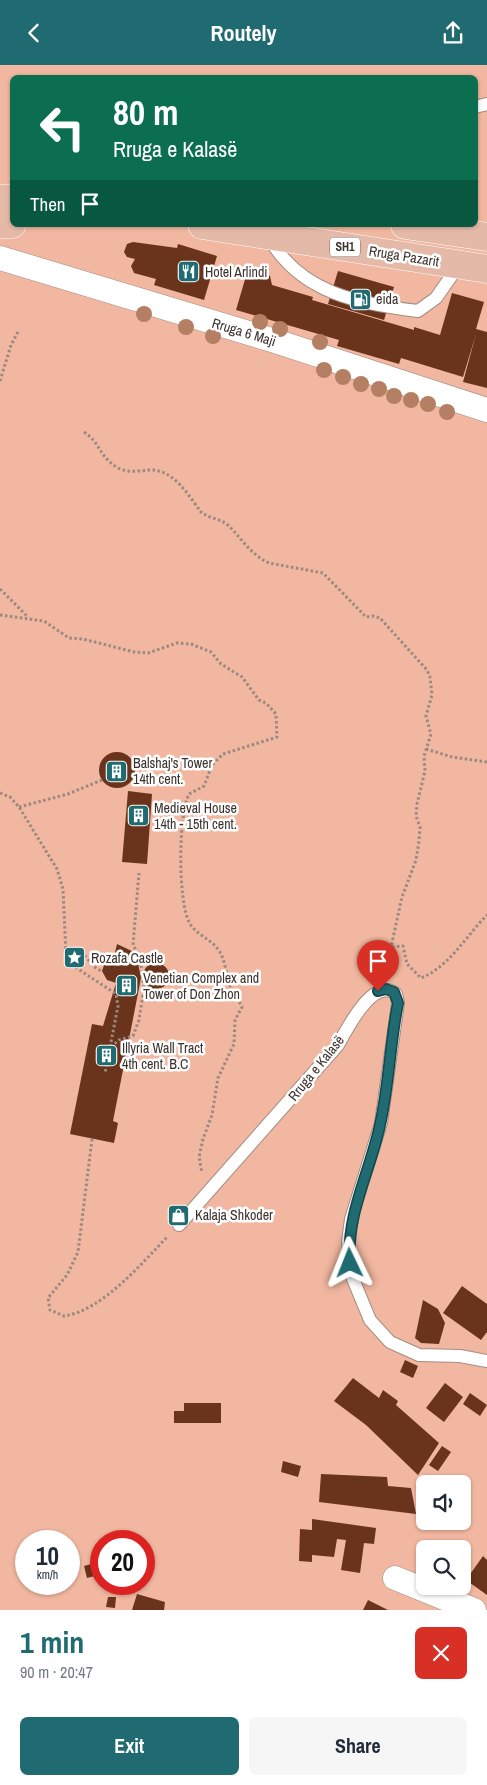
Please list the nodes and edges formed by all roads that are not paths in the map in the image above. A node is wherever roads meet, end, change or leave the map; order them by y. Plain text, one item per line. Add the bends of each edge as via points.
1 (216, 227) edge
2 (419, 227) edge
3 (267, 234) junction
4 (487, 237) edge
5 (0, 258) edge
6 (459, 265) junction
7 (487, 269) edge
8 (487, 410) edge
9 (179, 1225) road end
10 (487, 1361) edge
11 (395, 1577) dead end
12 (474, 1610) edge

1 - 3 main road, Rruga Pazarit / SH1
2 - 4 main road
3 - 6 main road, Rruga Pazarit / SH1
3 - 6 lane via 277,253 293,268 331,294 388,307 418,311 436,298
5 - 8 street, Rruga 6 Maji via 275,341
6 - 7 main road, Rruga Pazarit / SH1
9 - 10 lane, Rruga e Kalasë via 338,1045 356,1013 378,991 386,989 396,994 398,1003 381,1123 348,1242 353,1279 370,1320 390,1342 418,1355 460,1356
11 - 12 street

